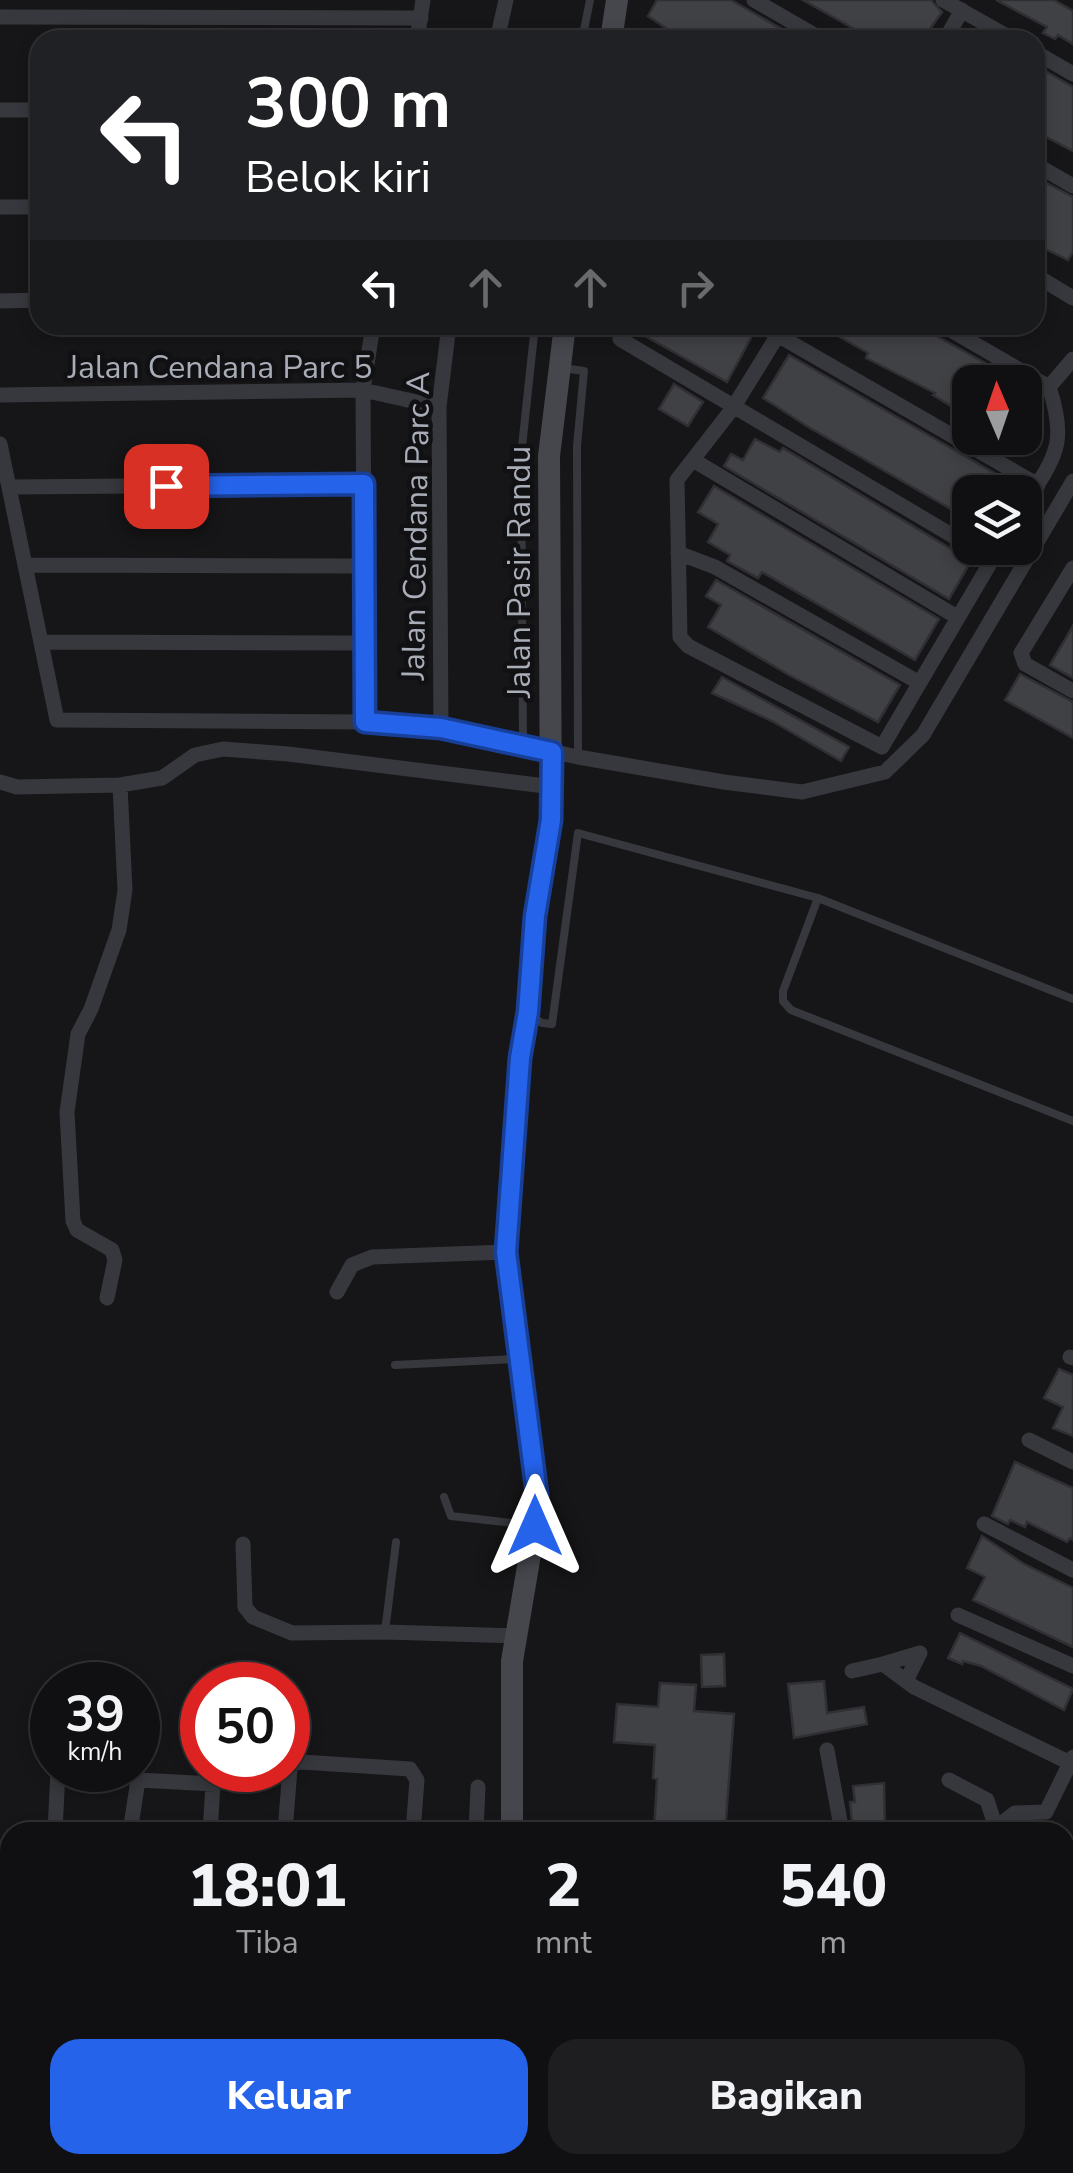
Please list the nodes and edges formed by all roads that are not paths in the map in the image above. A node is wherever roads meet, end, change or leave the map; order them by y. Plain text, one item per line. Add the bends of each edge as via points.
1 (423, 0) edge
2 (506, 0) edge
3 (590, 0) edge
4 (617, 0) edge
5 (754, 0) edge
6 (944, 0) edge
7 (962, 10) junction
8 (0, 18) edge
9 (421, 18) junction
10 (419, 30) edge
11 (499, 30) edge
12 (584, 30) edge
13 (612, 30) edge
14 (806, 30) edge
15 (951, 30) edge
16 (997, 30) edge
17 (1045, 58) edge
18 (1073, 74) edge
19 (0, 110) edge
20 (30, 110) edge
21 (1045, 170) edge
22 (1073, 186) edge
23 (0, 207) edge
24 (30, 207) edge
25 (1045, 280) edge
26 (1073, 298) edge
27 (0, 300) edge
28 (30, 300) edge
29 (372, 335) edge
30 (449, 335) edge
31 (534, 335) edge
32 (563, 335) edge
33 (778, 335) edge
34 (789, 335) edge
35 (959, 335) edge
36 (620, 339) dead end
37 (1073, 359) edge
38 (558, 367) junction
39 (1049, 387) junction
40 (364, 390) junction
41 (0, 395) edge
42 (439, 407) junction
43 (733, 408) junction
44 (0, 444) edge
45 (521, 456) junction
46 (549, 456) junction
47 (693, 460) junction
48 (1021, 475) edge
49 (1042, 478) edge
50 (1073, 480) edge
51 (364, 484) junction
52 (9, 487) junction
53 (952, 535) edge
54 (678, 553) junction
55 (989, 565) edge
56 (25, 566) junction
57 (364, 566) junction
58 (1073, 568) edge
59 (1058, 594) junction
60 (1073, 603) edge
61 (957, 617) junction
62 (41, 642) junction
63 (365, 643) junction
64 (918, 682) junction
65 (1073, 692) edge
66 (365, 722) junction
67 (441, 728) junction
68 (523, 744) junction
69 (552, 752) junction
70 (578, 757) junction
71 (0, 782) edge
72 (120, 785) junction
73 (553, 787) junction
74 (818, 898) junction
75 (1073, 999) edge
76 (528, 1012) junction
77 (1073, 1121) edge
78 (506, 1252) junction
79 (337, 1292) dead end
80 (107, 1298) dead end
81 (518, 1358) junction
82 (395, 1365) dead end
83 (1029, 1440) dead end
84 (1073, 1462) edge
85 (444, 1496) dead end
86 (984, 1524) dead end
87 (535, 1526) junction
88 (396, 1542) dead end
89 (243, 1544) dead end
90 (1073, 1570) edge
91 (958, 1615) dead end
92 (385, 1632) junction
93 (515, 1636) junction
94 (883, 1664) junction
95 (1073, 1666) edge
96 (852, 1671) dead end
97 (906, 1682) junction
98 (827, 1750) dead end
99 (1070, 1766) edge
100 (180, 1778) edge
101 (949, 1780) dead end
102 (478, 1787) dead end
103 (57, 1792) edge
104 (213, 1792) edge
105 (987, 1800) junction
106 (1015, 1813) junction
107 (55, 1822) edge
108 (132, 1822) edge
109 (211, 1822) edge
110 (286, 1822) edge
111 (414, 1822) edge
112 (476, 1822) edge
113 (512, 1822) edge
114 (840, 1822) edge
115 (994, 1822) edge
116 (1005, 1822) edge

1 - 9 street
2 - 11 street
3 - 12 lane
4 - 13 main road
5 - 14 street
6 - 7 street
7 - 15 street
7 - 16 street
8 - 9 street
9 - 10 street
17 - 18 street
19 - 20 street
21 - 22 street
23 - 24 street
25 - 26 street
27 - 28 street
29 - 40 street
30 - 42 street, Jalan Cendana Parc A
31 - 45 lane
32 - 38 main road, Jalan Pasir Randu
33 - 43 street
34 - 48 street
35 - 39 street
36 - 43 street
37 - 39 street
38 - 46 main road, Jalan Pasir Randu
38 - 70 lane via 584,371 576,446
39 - 49 street via 1060,420 1059,446
40 - 41 street, Jalan Cendana Parc 5
40 - 42 street, Jalan Cendana Parc 5
40 - 51 street
42 - 67 street, Jalan Cendana Parc A
43 - 47 street
43 - 53 street
44 - 52 street
45 - 46 lane
45 - 68 lane
46 - 69 main road, Jalan Pasir Randu
47 - 54 street via 678,480
47 - 61 street
50 - 70 street via 923,736 886,772 802,792
51 - 52 street
51 - 57 street
52 - 56 street
54 - 64 street
54 - 64 street via 680,636 688,646 882,747
55 - 61 street
56 - 57 street
56 - 62 street
57 - 63 street
58 - 59 street
59 - 60 street
59 - 65 street via 1021,653
61 - 64 street
62 - 63 street
62 - 66 street via 57,720
63 - 66 street
66 - 67 street
67 - 68 street
68 - 69 street
69 - 70 street
69 - 73 main road, Jalan Pasir Randu
71 - 72 street
72 - 73 street via 162,778 195,755 224,749
72 - 80 street via 125,890 119,930 78,1034 67,1112 73,1221 112,1250
73 - 76 main road, Jalan Pasir Randu
74 - 75 lane
74 - 76 lane via 578,834 552,1024
74 - 77 lane via 783,991 791,1010
76 - 78 main road, Jalan Pasir Randu
78 - 79 street via 372,1257 352,1265
78 - 81 main road, Jalan Pasir Randu
81 - 82 lane
81 - 87 main road, Jalan Pasir Randu via 537,1494
83 - 84 street
85 - 87 lane via 452,1516
86 - 90 street
87 - 93 main road, Jalan Pasir Randu
88 - 92 lane
89 - 92 street via 245,1607 253,1618 292,1633
91 - 95 street
92 - 93 street
93 - 113 main road, Jalan Pasir Randu
94 - 96 street
94 - 97 street
94 - 97 street via 920,1653
97 - 99 street
98 - 114 street
99 - 106 street via 1046,1812
100 - 108 street via 138,1780
101 - 105 street
102 - 112 street
103 - 107 street
104 - 109 street
105 - 106 street
105 - 115 street
106 - 116 street
110 - 111 street via 290,1768 302,1762 410,1769 417,1780

